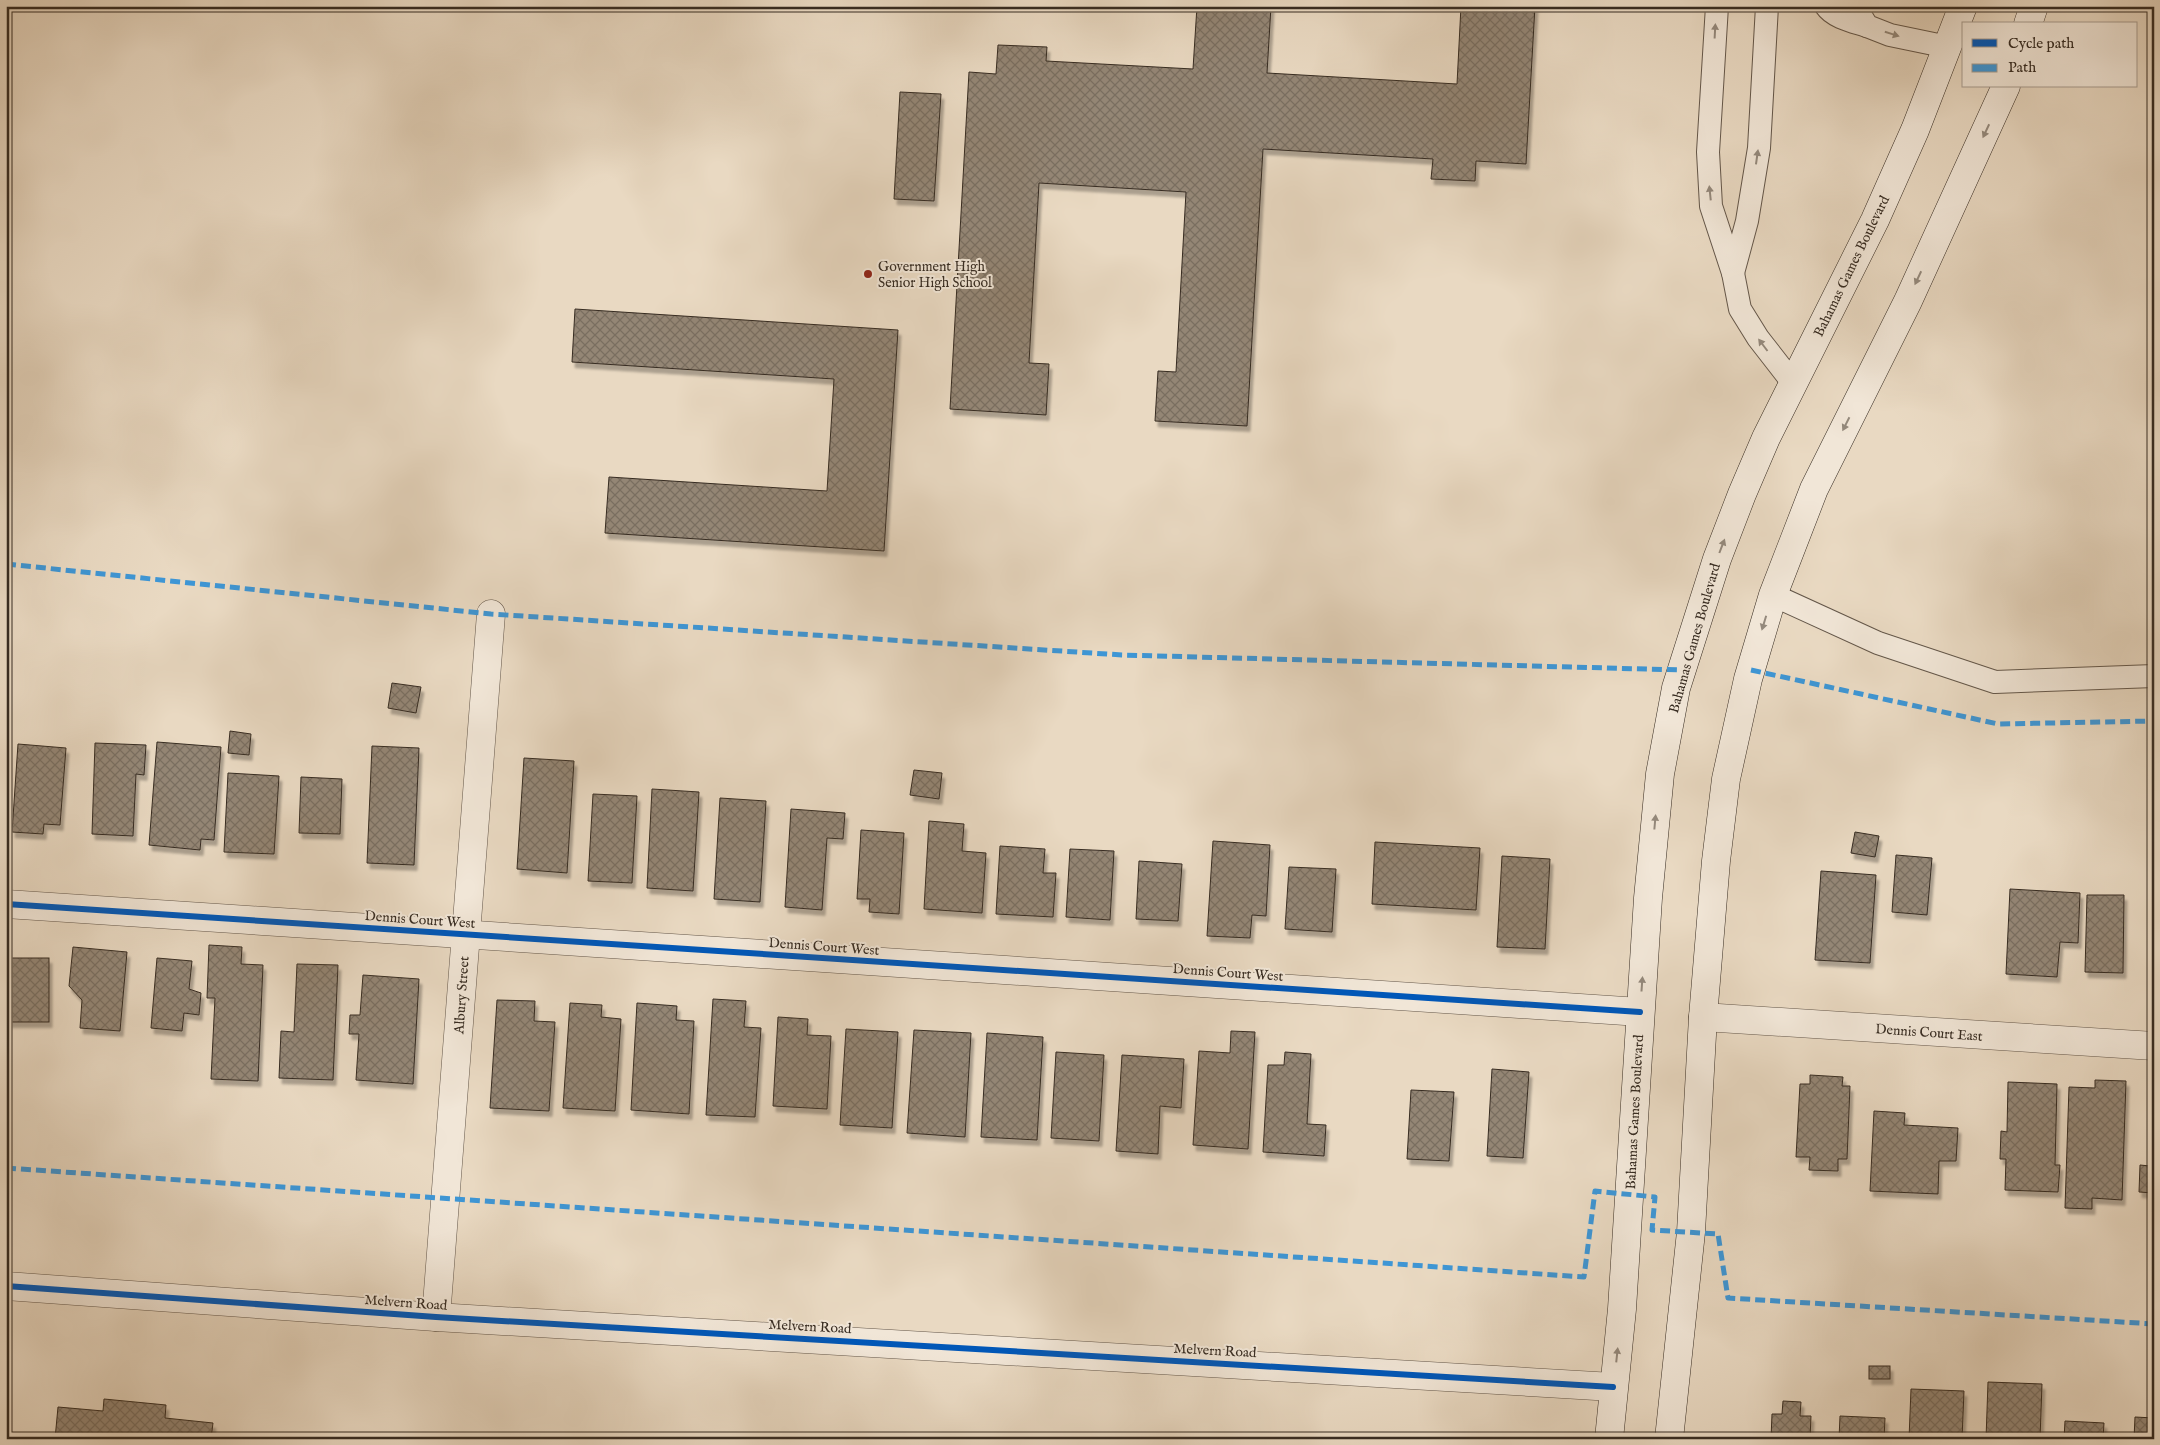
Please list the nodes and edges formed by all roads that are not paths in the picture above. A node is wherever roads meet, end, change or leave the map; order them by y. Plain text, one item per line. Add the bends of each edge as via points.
1 (1717, 6) edge
2 (1767, 6) edge
3 (1826, 6) edge
4 (1855, 6) edge
5 (1963, 6) edge
6 (2034, 6) edge
7 (2029, 22) edge
8 (1867, 26) junction
9 (1948, 47) junction
10 (2005, 88) edge
11 (1733, 273) junction
12 (1793, 383) junction
13 (1773, 595) junction
14 (491, 614) dead end
15 (2154, 676) edge
16 (6, 904) edge
17 (466, 934) junction
18 (1640, 1012) junction
19 (1704, 1017) junction
20 (2154, 1046) edge
21 (6, 1286) edge
22 (436, 1317) junction
23 (1613, 1387) junction
24 (1609, 1439) edge
25 (1669, 1439) edge

11 -> 1 lane via 1711,206 1708,178
11 -> 2 lane via 1747,221 1759,148
3 - 8 lane
4 - 8 lane
5 - 9 street, Bahamas Games Boulevard
6 - 7 street
8 -> 9 lane via 1890,35
9 - 12 street, Bahamas Games Boulevard via 1876,220
10 -> 13 street via 1908,300 1818,480
12 -> 11 lane via 1740,309
18 -> 12 street, Bahamas Games Boulevard via 1657,799 1676,688 1717,559 1766,438
13 - 15 lane via 1878,643 1994,682
13 -> 19 street via 1748,679 1726,779
14 - 17 street, Albury Street
16 - 17 street, Dennis Court West
17 - 18 street, Dennis Court West
17 - 22 street, Albury Street
23 -> 18 street, Bahamas Games Boulevard via 1622,1309
19 - 20 street, Dennis Court East
19 - 25 street via 1691,1232
21 - 22 street, Melvern Road
22 - 23 street, Melvern Road
23 - 24 street, Bahamas Games Boulevard

